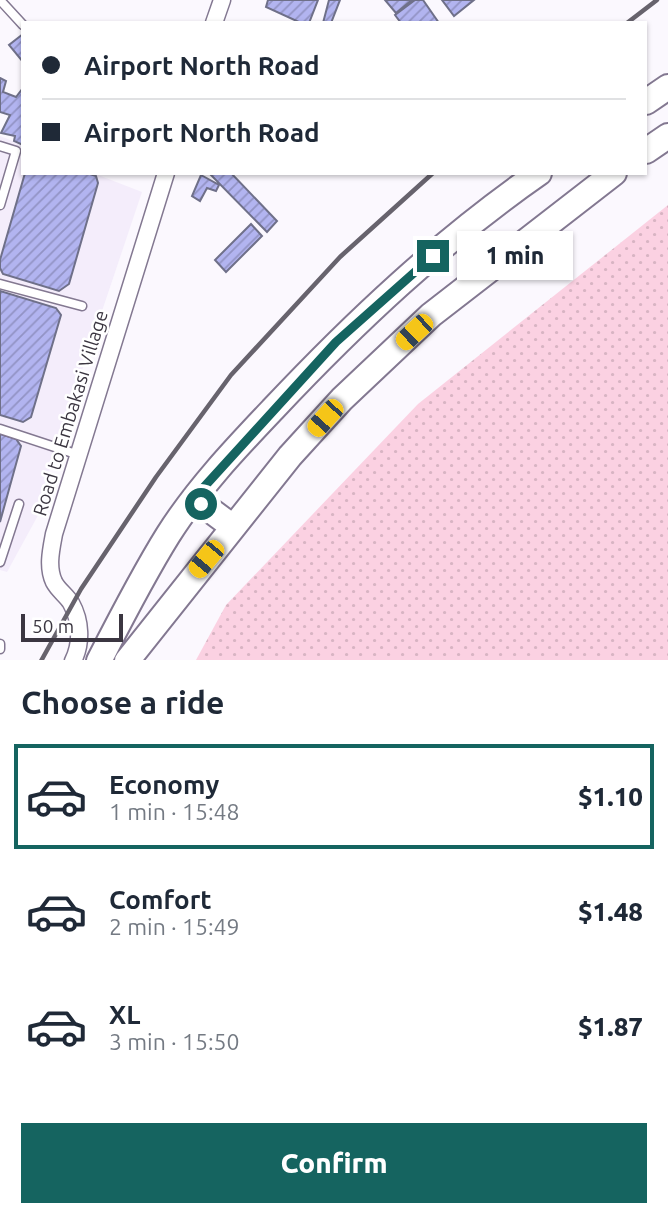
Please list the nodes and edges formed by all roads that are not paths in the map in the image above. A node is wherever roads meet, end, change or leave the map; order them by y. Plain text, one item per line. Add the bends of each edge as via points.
1 (0, 0) edge
2 (222, 0) edge
3 (216, 21) edge
4 (21, 23) edge
5 (668, 87) edge
6 (647, 101) edge
7 (668, 136) edge
8 (0, 146) edge
9 (647, 150) edge
10 (164, 175) edge
11 (536, 175) edge
12 (611, 175) edge
13 (0, 205) edge
14 (0, 284) edge
15 (82, 306) dead end
16 (0, 429) edge
17 (79, 455) junction
18 (194, 498) junction
19 (19, 504) dead end
20 (233, 527) junction
21 (0, 562) edge
22 (73, 660) edge
23 (99, 660) edge
24 (127, 660) edge

1 - 4 lane
2 - 3 street
5 - 6 main road
7 - 9 main road
8 - 13 lane via 16,151
10 - 17 street, Road to Embakasi Village
11 - 18 main road via 490,208 336,342
12 - 20 main road via 431,316 342,399
14 - 15 lane
16 - 17 lane
17 - 22 street, Road to Embakasi Village via 49,559 54,583 72,605 80,629
18 - 20 main road
18 - 23 main road
19 - 21 lane
20 - 24 main road

